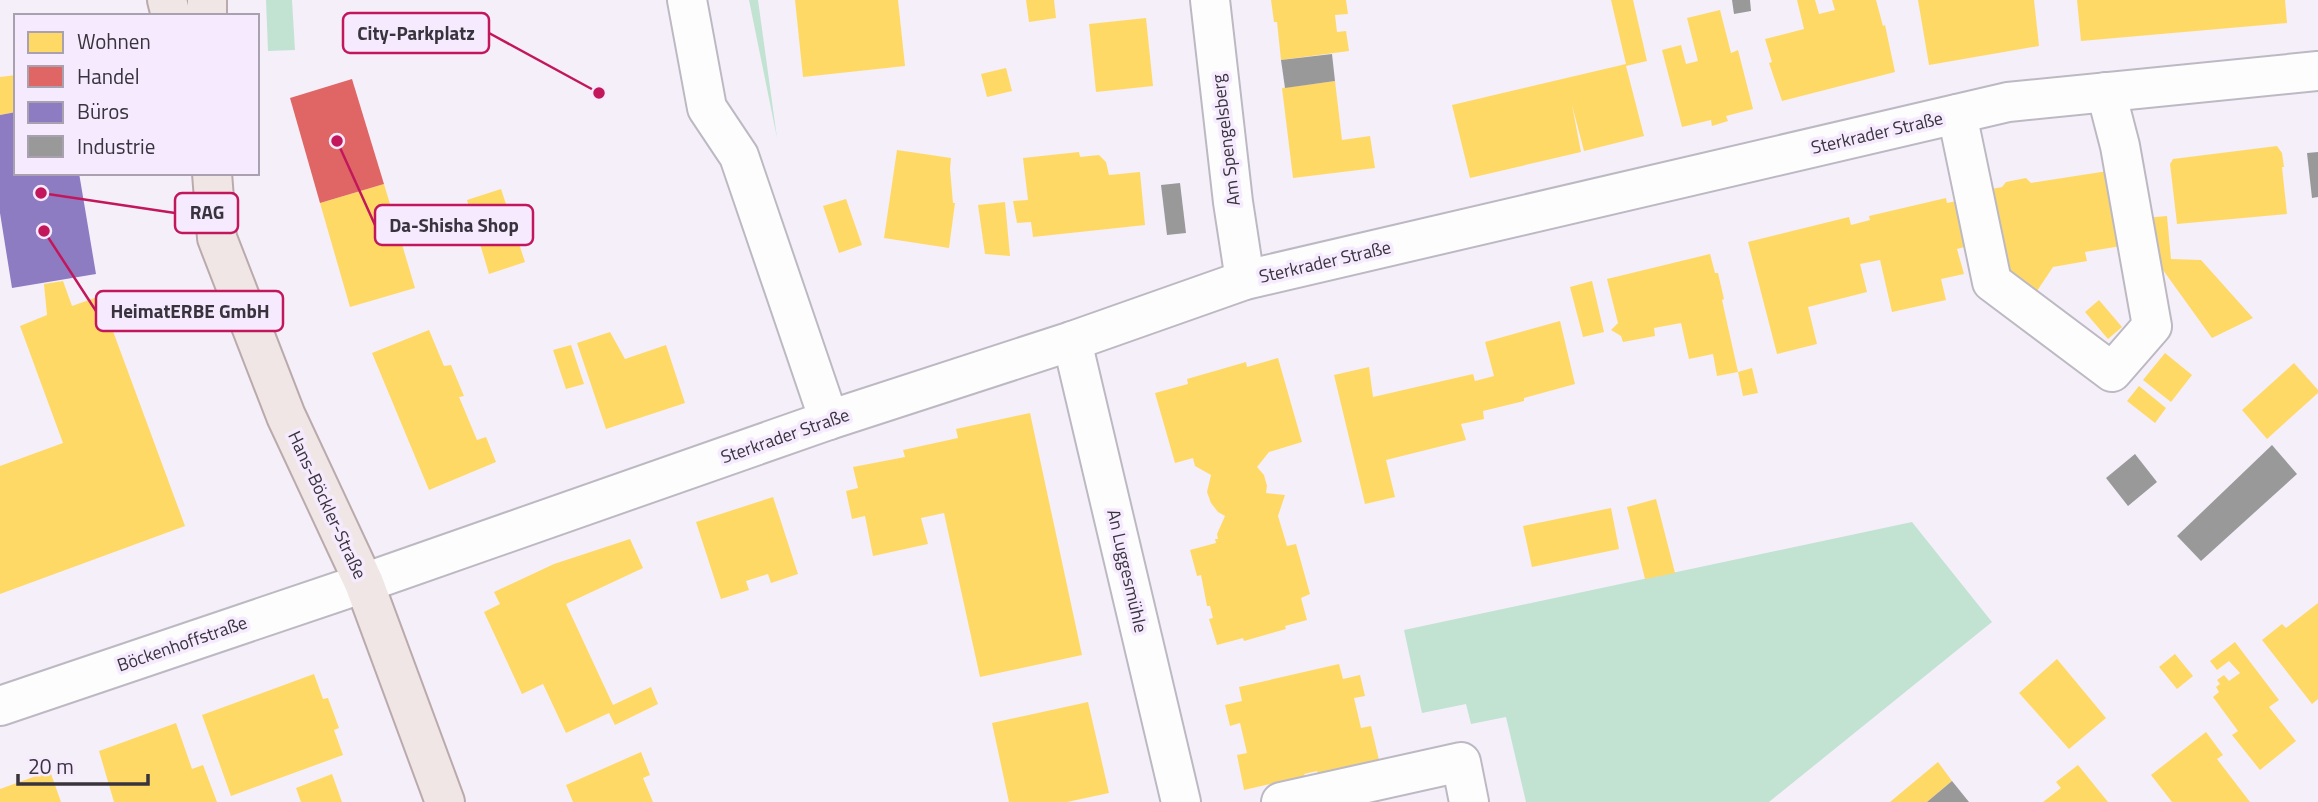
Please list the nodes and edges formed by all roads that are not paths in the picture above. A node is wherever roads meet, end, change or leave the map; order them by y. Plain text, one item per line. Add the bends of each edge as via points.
1 (687, 0) edge
2 (1210, 0) edge
3 (2318, 71) edge
4 (2106, 92) junction
5 (1957, 114) junction
6 (210, 185) edge
7 (1245, 280) junction
8 (1072, 341) junction
9 (829, 420) junction
10 (364, 583) junction
11 (0, 706) edge
12 (445, 802) edge
13 (1181, 802) edge
14 (1281, 802) edge
15 (1469, 802) edge

1 - 9 street via 706,108 739,156
2 - 7 street, Am Spengelsberg
3 - 4 street, Sterkrader Straße
4 - 5 street, Sterkrader Straße via 2008,102
4 - 5 street via 2152,326 2112,372 1992,282
5 - 7 street, Sterkrader Straße
6 - 10 main road, Hans-Böckler-Straße via 217,238 286,416
7 - 8 street, Sterkrader Straße
8 - 9 street, Sterkrader Straße
8 - 13 street, An Luggesmühle
9 - 10 street, Sterkrader Straße
10 - 11 street, Böckenhoffstraße
10 - 12 main road, Hans-Böckler-Straße
14 - 15 street via 1461,762

